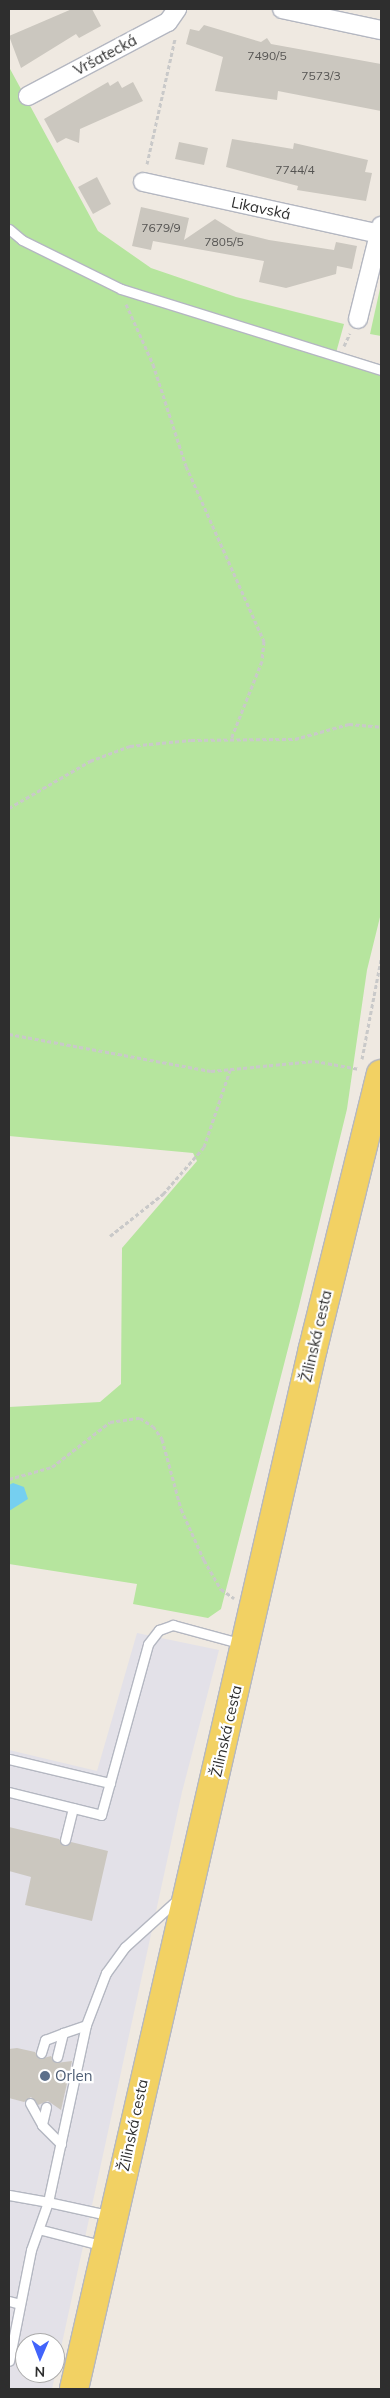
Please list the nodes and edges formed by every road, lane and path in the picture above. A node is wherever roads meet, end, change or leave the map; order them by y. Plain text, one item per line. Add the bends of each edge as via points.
1 (177, 9) edge
2 (282, 9) edge
3 (177, 28) dead end
4 (381, 30) edge
5 (28, 96) dead end
6 (143, 182) joint
7 (9, 229) edge
8 (380, 230) edge
9 (121, 289) junction
10 (358, 319) joint
11 (338, 357) junction
12 (381, 370) edge
13 (381, 727) edge
14 (231, 740) junction
15 (9, 808) edge
16 (381, 959) edge
17 (9, 1034) edge
18 (230, 1069) junction
19 (374, 1072) edge
20 (374, 1123) edge
21 (110, 1236) dead end
22 (9, 1479) edge
23 (256, 1605) junction
24 (246, 1645) junction
25 (9, 1759) edge
26 (110, 1783) junction
27 (9, 1792) edge
28 (73, 1808) junction
29 (65, 1840) dead end
30 (188, 1890) junction
31 (86, 2025) junction
32 (63, 2033) junction
33 (41, 2054) dead end
34 (57, 2057) dead end
35 (30, 2103) dead end
36 (46, 2107) dead end
37 (42, 2125) junction
38 (61, 2144) junction
39 (9, 2195) edge
40 (48, 2202) junction
41 (114, 2216) junction
42 (42, 2230) junction
43 (107, 2246) junction
44 (9, 2301) edge
45 (20, 2304) junction
46 (9, 2360) edge
47 (74, 2389) edge

1 - 5 street, Vršatecká via 168,22
2 - 4 street
3 - 6 path
6 - 8 street, Likavská
7 - 9 lane via 22,240
8 - 10 street
9 - 11 lane
9 - 14 path via 153,364 186,466 264,642 262,661
10 - 11 path
11 - 12 lane
13 - 14 path via 349,724 295,739
14 - 15 path via 141,745 114,751
16 - 19 path
17 - 18 path via 211,1071
18 - 19 path via 315,1061
18 - 21 path via 204,1147 163,1194
19 - 20 main road, Žilinská cesta
20 - 23 main road, Žilinská cesta
22 - 23 path via 52,1467 110,1422 140,1418 154,1426 162,1439 181,1508 221,1589 228,1596
23 - 24 main road, Žilinská cesta
24 - 26 lane via 173,1625 158,1630 148,1644
24 - 30 main road, Žilinská cesta
25 - 26 lane
26 - 28 lane via 101,1815
27 - 28 lane
28 - 29 lane
30 - 31 lane via 125,1947 106,1973
30 - 41 main road, Žilinská cesta
31 - 32 lane
31 - 38 lane
32 - 33 lane via 45,2040
32 - 34 lane
35 - 37 lane
36 - 37 lane
37 - 38 lane
38 - 40 lane
39 - 40 lane
40 - 41 lane
40 - 42 lane
41 - 43 main road, Žilinská cesta
42 - 43 lane
42 - 45 lane via 32,2250
43 - 47 main road, Žilinská cesta
44 - 45 lane
45 - 46 lane

